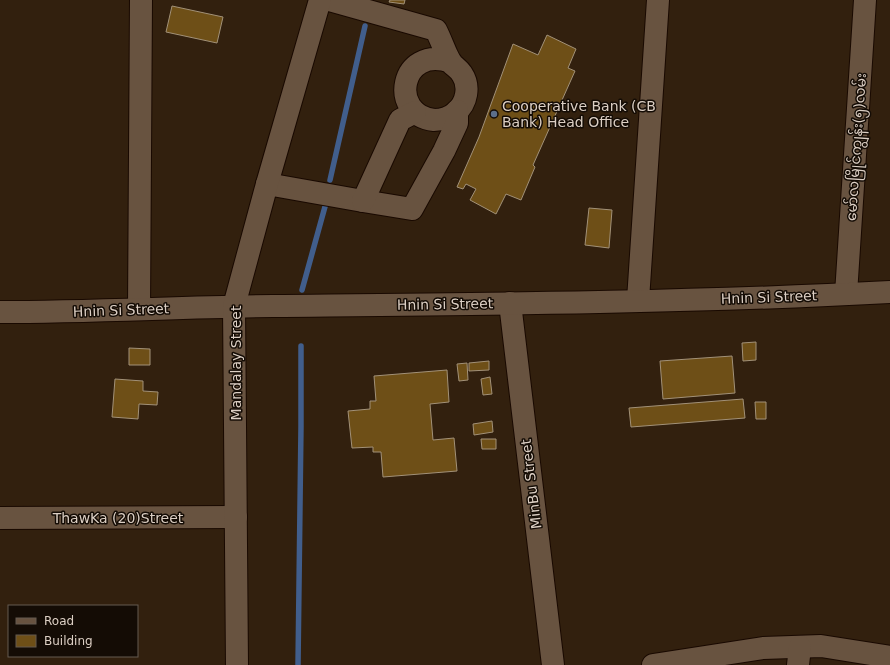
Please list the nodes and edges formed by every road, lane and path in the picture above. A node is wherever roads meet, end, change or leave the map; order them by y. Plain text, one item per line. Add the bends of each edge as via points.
1 (141, 0) edge
2 (320, 0) edge
3 (329, 0) edge
4 (658, 0) edge
5 (865, 0) edge
6 (451, 62) junction
7 (458, 111) junction
8 (415, 112) junction
9 (267, 184) junction
10 (362, 202) junction
11 (890, 292) edge
12 (846, 294) junction
13 (638, 300) junction
14 (510, 303) junction
15 (234, 306) junction
16 (139, 309) junction
17 (0, 312) edge
18 (236, 517) junction
19 (0, 518) edge
20 (799, 656) edge
21 (890, 657) edge
22 (237, 665) edge
23 (553, 665) edge
24 (653, 665) edge

1 - 16 street
2 - 9 street, Mandalay Street
3 - 6 street via 436,30
4 - 13 street
5 - 12 street, မော်လမြိုင်ကျွန်း(၅)လမ်း
6 - 7 street via 462,74 467,89 466,98
6 - 8 street via 427,60 419,63 408,75 406,99
7 - 8 street via 444,119 436,120
7 - 10 street via 457,123 444,151 412,209
8 - 10 street via 400,120
9 - 10 street
9 - 15 street, Mandalay Street
11 - 12 street, Hnin Si Street
12 - 13 street, Hnin Si Street
13 - 14 street, Hnin Si Street
14 - 15 street, Hnin Si Street
14 - 23 street, MinBu Street
15 - 16 street, Hnin Si Street
15 - 18 street, Mandalay Street
16 - 17 street, Hnin Si Street
18 - 19 street, ThawKa (20)Street
18 - 22 street, Mandalay Street
20 - 21 street via 821,646
20 - 24 street via 762,648

